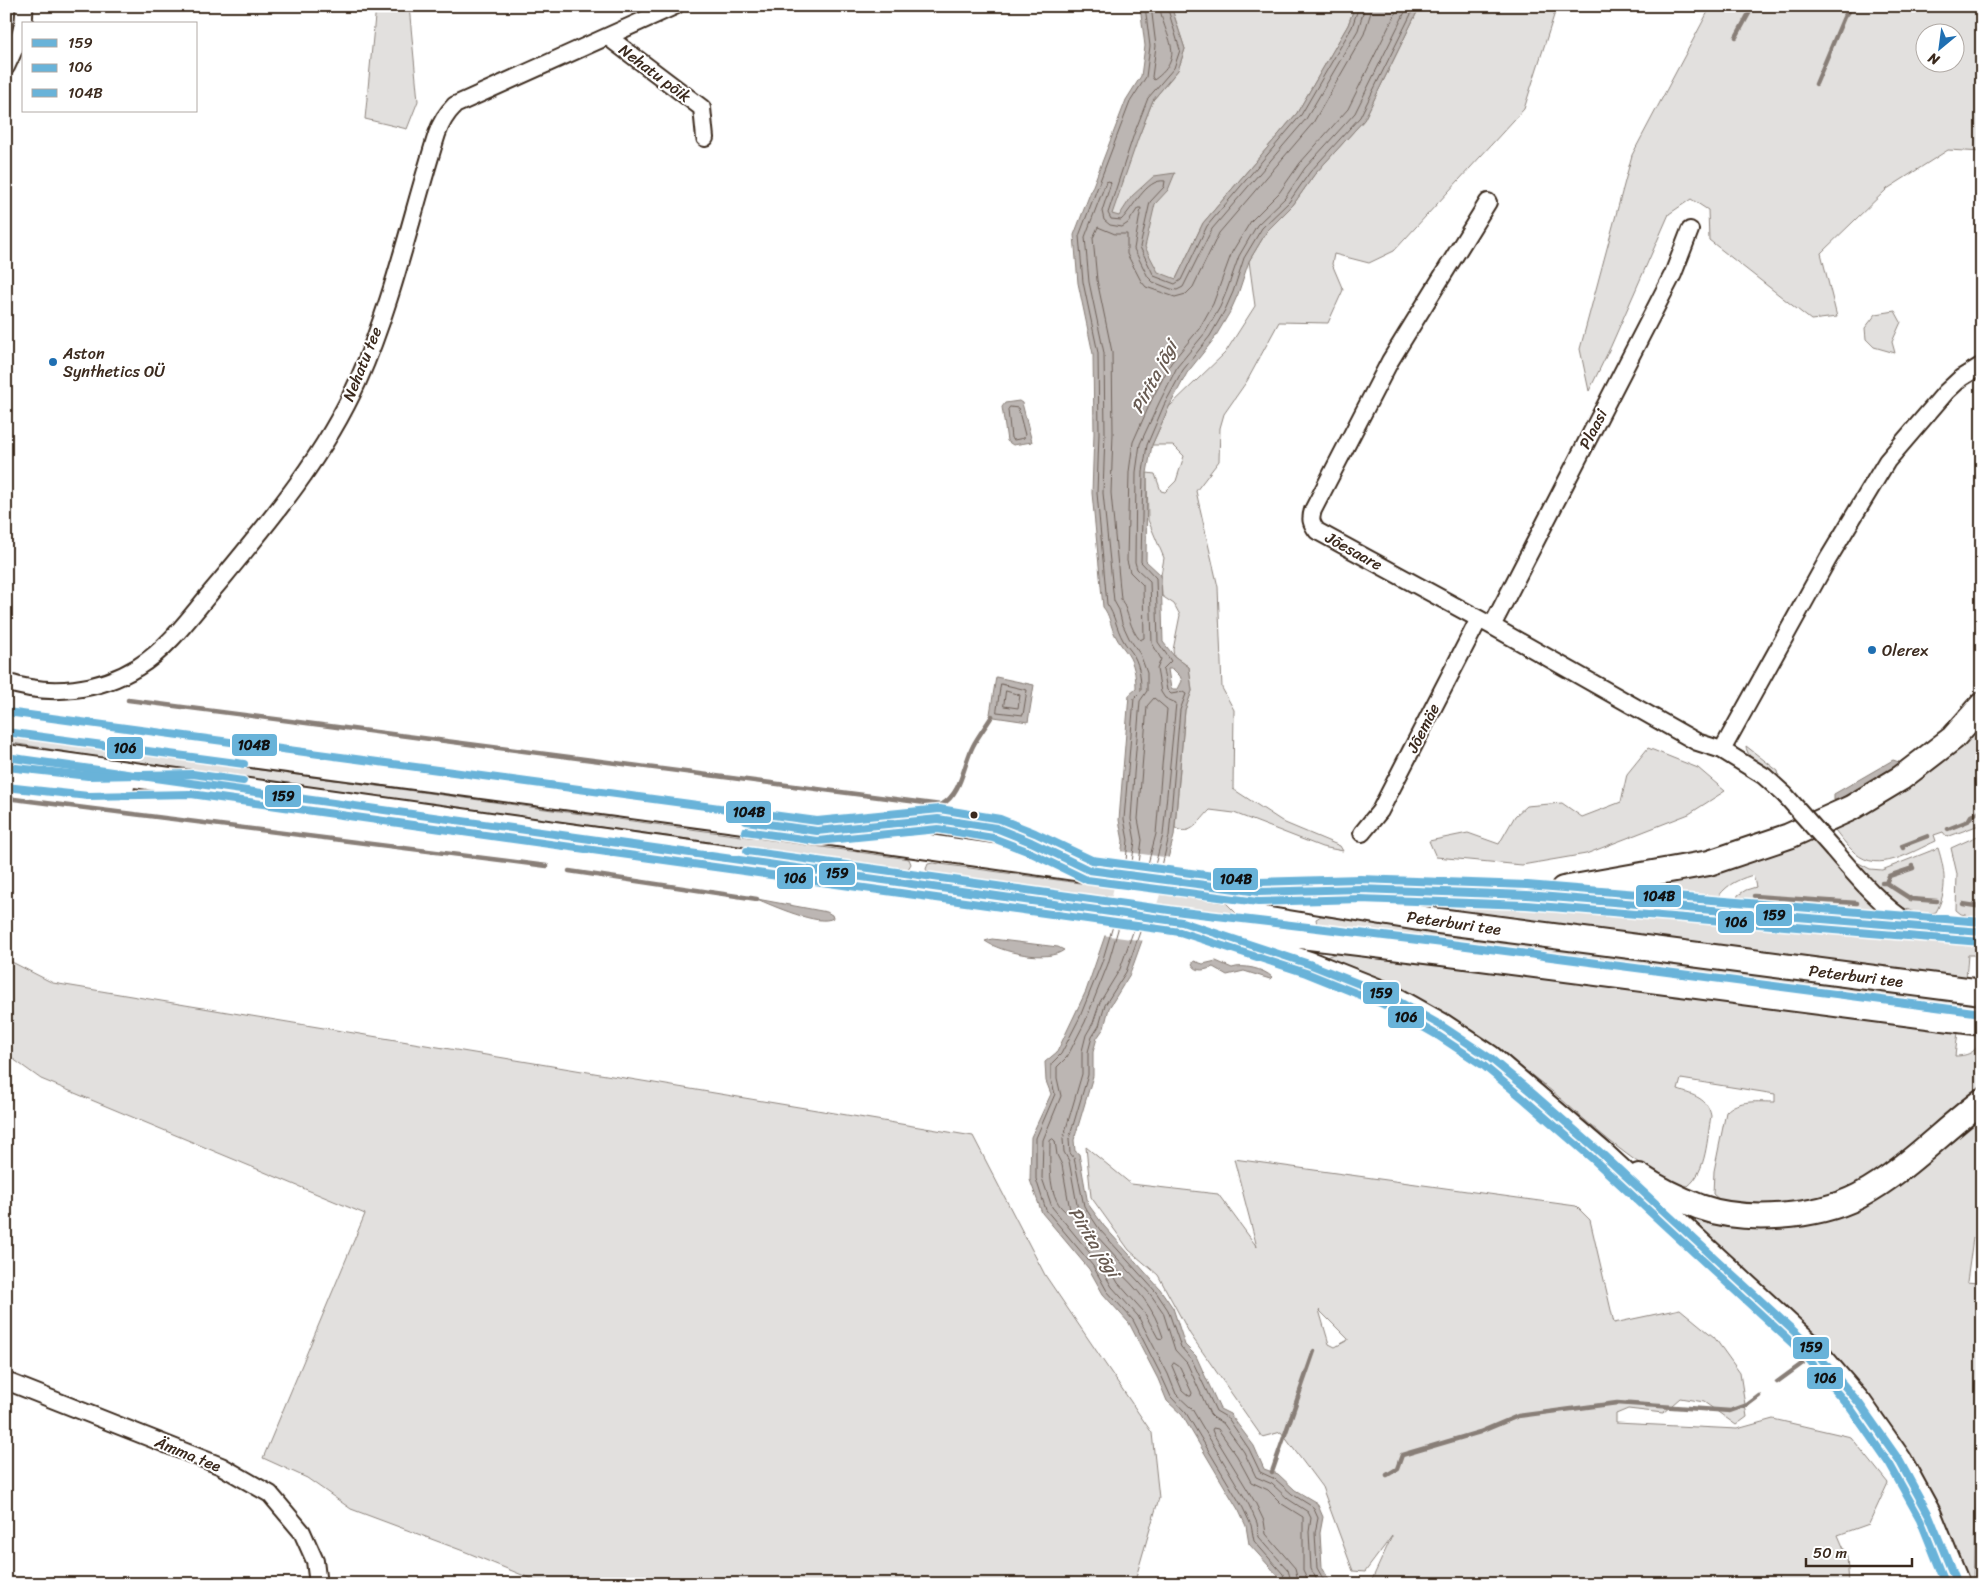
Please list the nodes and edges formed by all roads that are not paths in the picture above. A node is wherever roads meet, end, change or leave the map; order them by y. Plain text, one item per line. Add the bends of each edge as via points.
1 (24, 6) edge
2 (674, 6) edge
3 (24, 22) edge
4 (22, 30) edge
5 (608, 37) junction
6 (6, 68) edge
7 (705, 138) dead end
8 (1488, 202) dead end
9 (1690, 230) dead end
10 (1982, 365) edge
11 (1485, 623) junction
12 (6, 682) edge
13 (1982, 705) edge
14 (6, 722) edge
15 (1722, 750) junction
16 (6, 757) edge
17 (6, 777) edge
18 (192, 784) junction
19 (1362, 833) dead end
20 (1259, 892) junction
21 (1526, 895) junction
22 (1182, 922) junction
23 (1916, 927) junction
24 (1982, 932) edge
25 (1973, 991) edge
26 (1971, 1021) edge
27 (1982, 1101) edge
28 (1601, 1153) junction
29 (6, 1381) edge
30 (318, 1584) edge
31 (1957, 1584) edge

1 - 3 street
2 - 5 street, Nehatu tee
4 - 6 street
5 - 7 street, Nehatu põik via 702,108
5 - 12 street, Nehatu tee via 449,111 437,134 372,347 340,417 305,474 163,648 138,667 111,681 89,687 44,691
8 - 11 street, Jõesaare via 1390,361 1311,517 1317,531
9 - 11 street, Plaasi via 1673,274
10 - 15 street via 1946,392 1887,462 1832,551
11 - 15 street, Jõesaare via 1697,742
11 - 19 street, Jõemäe via 1380,811
13 - 21 highway via 1953,738 1901,778 1851,808 1789,836 1709,863
14 - 20 highway, Peterburi tee
15 - 23 street, Jõesaare, bridge via 1764,776 1785,795 1866,888 1893,913
16 - 18 highway, Peterburi tee
17 - 18 highway via 88,786
18 - 22 highway, Peterburi tee
20 - 21 highway via 1360,889
20 - 25 highway, Peterburi tee via 1440,921
21 - 23 highway
22 - 26 highway, Peterburi tee
22 - 28 highway via 1309,964 1388,995 1490,1058
23 - 24 highway
27 - 28 highway via 1888,1178 1858,1196 1828,1209 1788,1215 1750,1217 1700,1207 1650,1183
28 - 31 highway via 1812,1348 1859,1403 1899,1460 1929,1515
29 - 30 street, Ämma tee via 221,1466 270,1494 302,1532 315,1561

